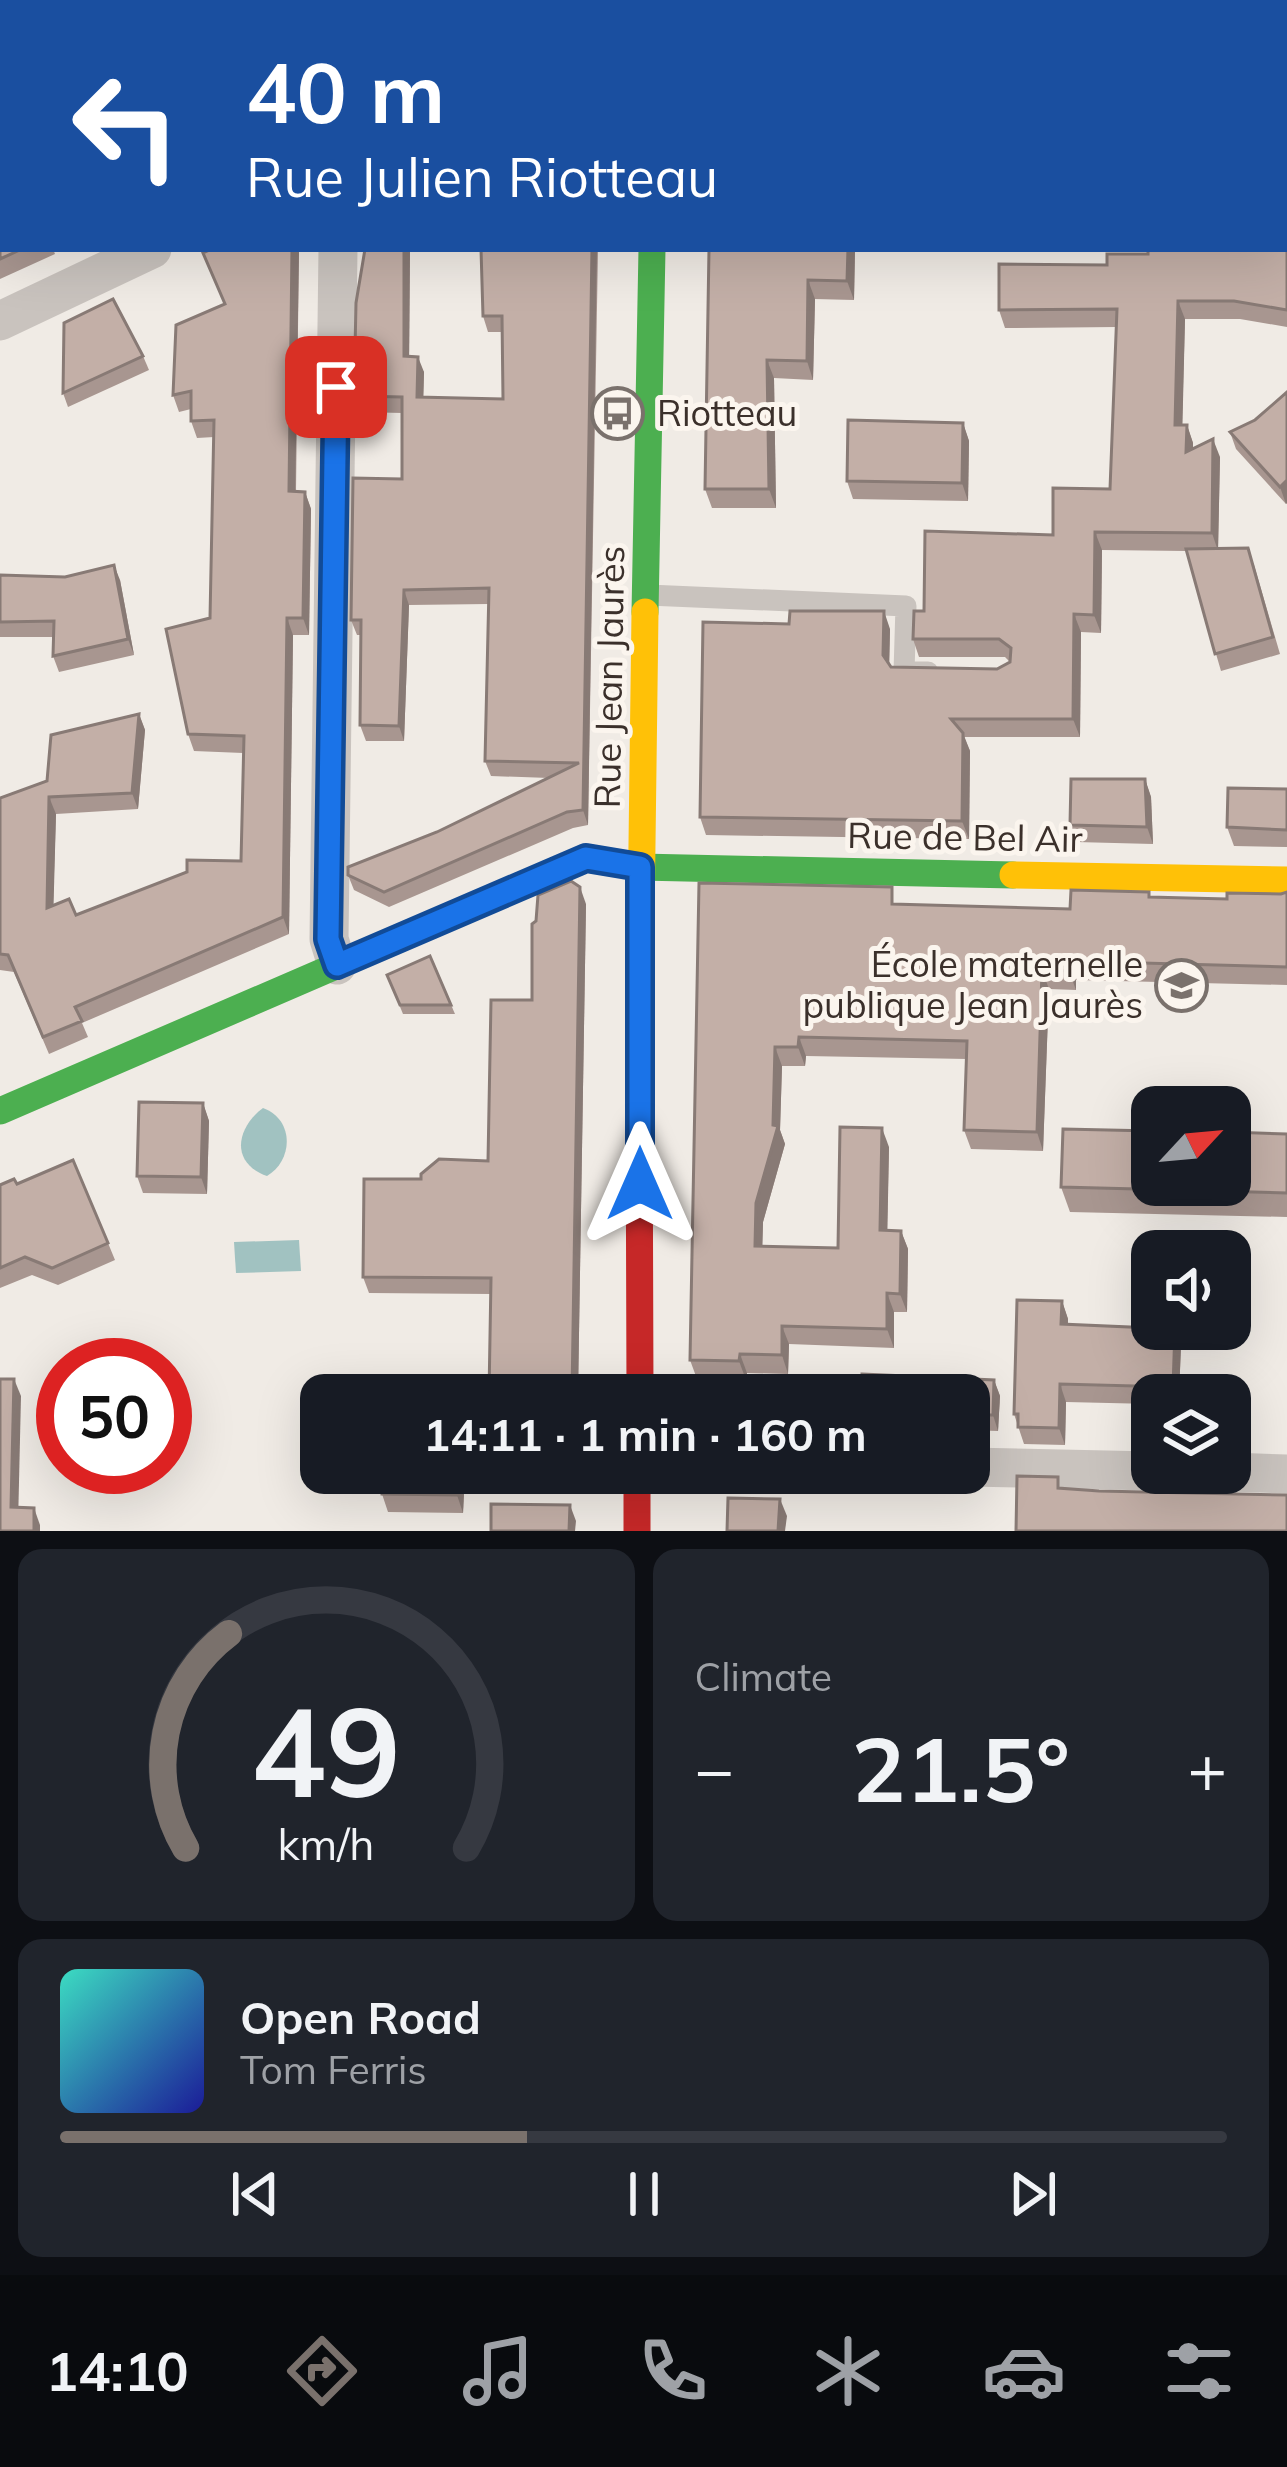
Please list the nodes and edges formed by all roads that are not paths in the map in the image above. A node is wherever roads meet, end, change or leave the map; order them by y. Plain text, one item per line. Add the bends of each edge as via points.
1 (146, 252) edge
2 (338, 252) edge
3 (652, 252) edge
4 (0, 321) edge
5 (648, 595) junction
6 (944, 672) edge
7 (640, 867) junction
8 (1287, 880) edge
9 (337, 965) junction
10 (0, 1111) edge
11 (640, 1374) edge
12 (990, 1467) edge
13 (1131, 1470) edge
14 (1251, 1473) edge
15 (1287, 1474) edge
16 (637, 1494) edge
17 (637, 1531) edge

1 - 4 street
2 - 9 street via 328,939
3 - 5 street, Rue Jean Jaurès
5 - 6 lane via 906,606 904,672
5 - 7 street, Rue Jean Jaurès
7 - 8 street, Rue de Bel Air
7 - 9 street, Rue de Bel Air via 586,858
7 - 11 street, Rue Jean Jaurès
9 - 10 street, Rue de Bel Air
12 - 13 street
14 - 15 street
16 - 17 street

